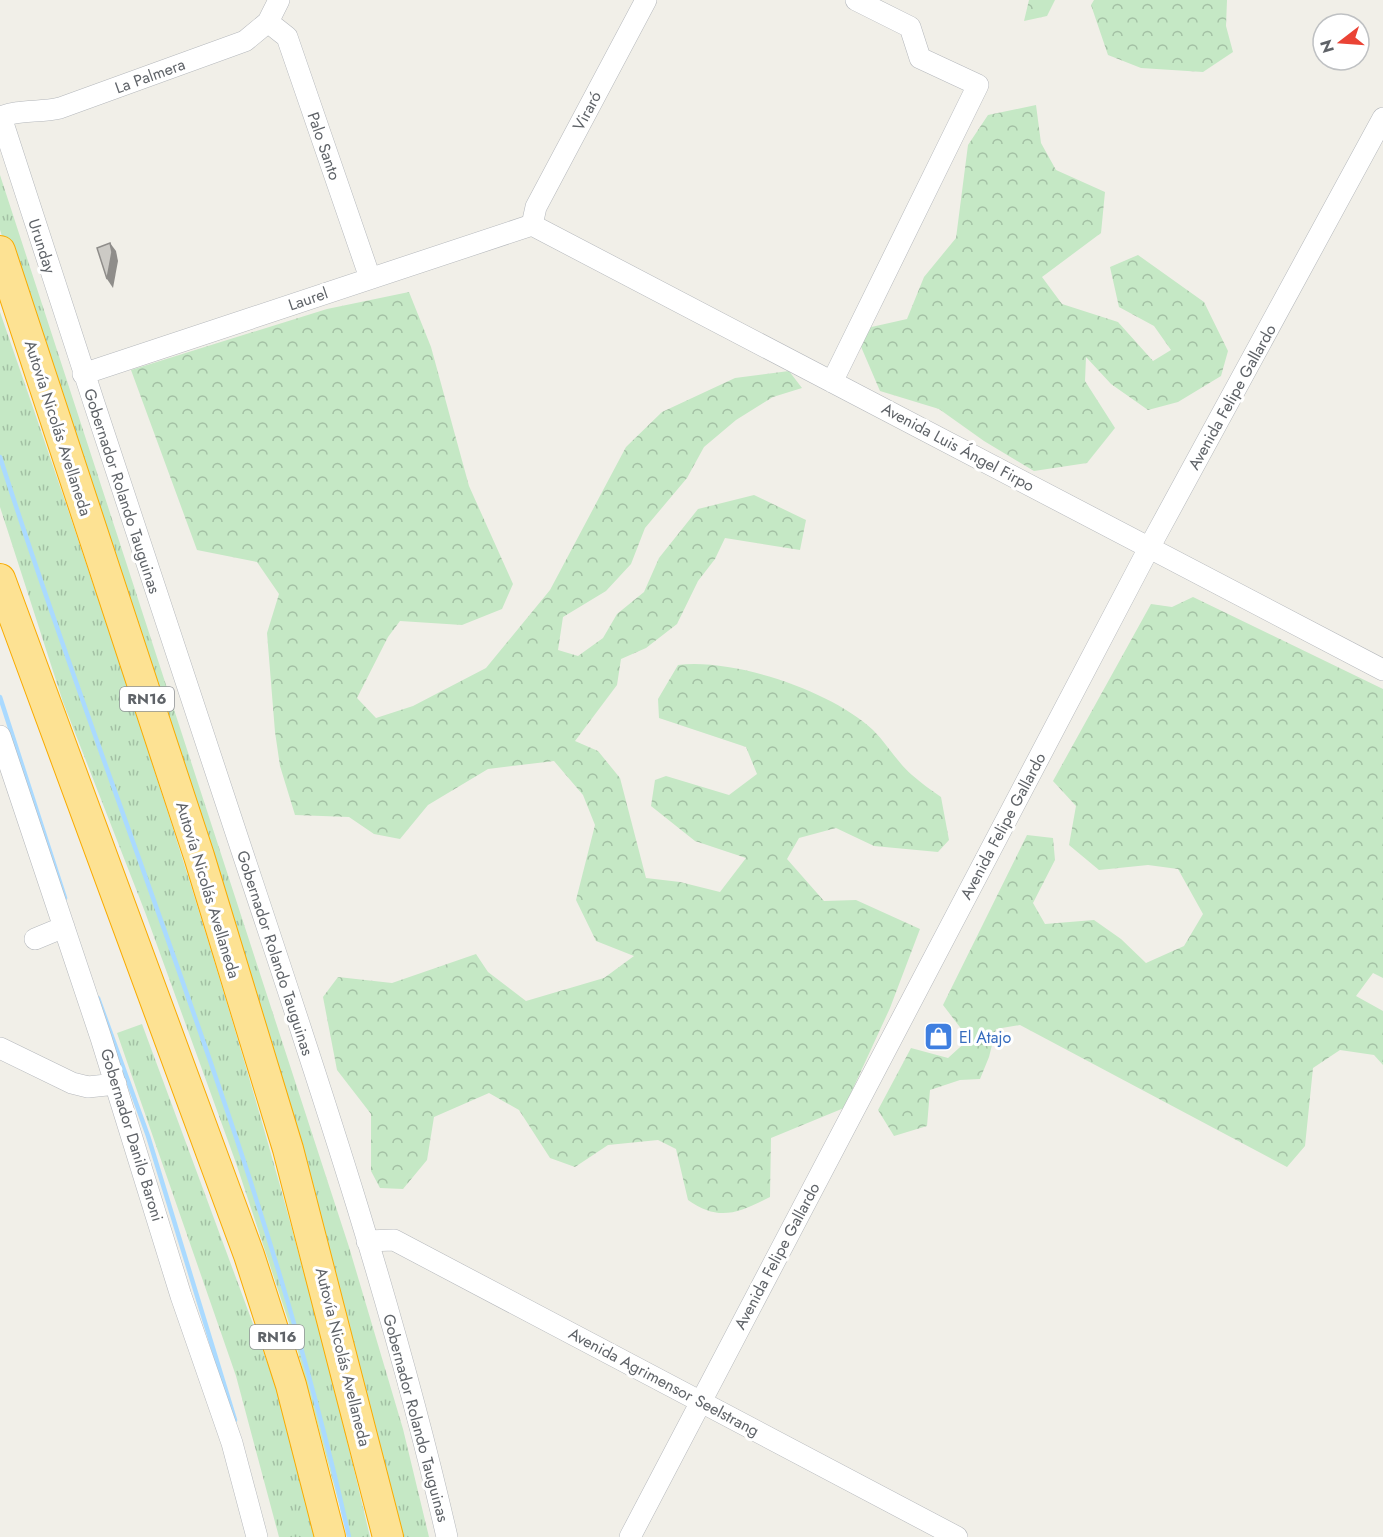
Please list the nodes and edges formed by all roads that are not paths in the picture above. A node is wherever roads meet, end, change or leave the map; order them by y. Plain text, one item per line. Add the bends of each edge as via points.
1 (279, 0) edge
2 (646, 0) edge
3 (856, 0) edge
4 (268, 22) junction
5 (1, 117) edge
6 (1383, 120) edge
7 (532, 225) junction
8 (0, 251) edge
9 (5, 274) edge
10 (370, 278) junction
11 (84, 374) junction
12 (832, 382) junction
13 (1149, 548) junction
14 (0, 579) edge
15 (1383, 670) edge
16 (0, 736) edge
17 (64, 927) junction
18 (35, 939) dead end
19 (0, 1048) edge
20 (116, 1084) junction
21 (367, 1241) junction
22 (701, 1401) junction
23 (257, 1537) edge
24 (330, 1537) edge
25 (388, 1537) edge
26 (447, 1537) edge
27 (630, 1537) edge
28 (957, 1537) edge

1 - 4 street, La Palmera
2 - 7 street, Viraró via 536,207
3 - 12 street via 909,27 920,58 978,85
4 - 5 street, La Palmera via 245,41 60,108 16,111
4 - 10 street, Palo Santo via 287,37
5 - 11 street, Urunday
6 - 13 street, Avenida Felipe Gallardo
7 - 10 street, Laurel
7 - 12 street, Avenida Luis Ángel Firpo
8 - 9 highway, Autovía Nicolás Avellaneda / RN16
9 - 25 highway, Autovía Nicolás Avellaneda / RN16 via 199,856 288,1149
10 - 11 street, Laurel
11 - 21 street, Gobernador Rolando Tauguinas
12 - 13 street, Avenida Luis Ángel Firpo
13 - 15 street, Avenida Luis Ángel Firpo
13 - 22 street, Avenida Felipe Gallardo
14 - 24 highway, RN16 via 246,1246 291,1384
16 - 17 street, Gobernador Danilo Baroni
17 - 18 street
17 - 20 street, Gobernador Danilo Baroni
19 - 20 street via 61,1080 81,1086
20 - 23 street, Gobernador Danilo Baroni via 181,1296 232,1443
21 - 22 street, Avenida Agrimensor Seelstrang via 394,1240
21 - 26 street, Gobernador Rolando Tauguinas
22 - 27 street, Avenida Felipe Gallardo
22 - 28 street, Avenida Agrimensor Seelstrang

